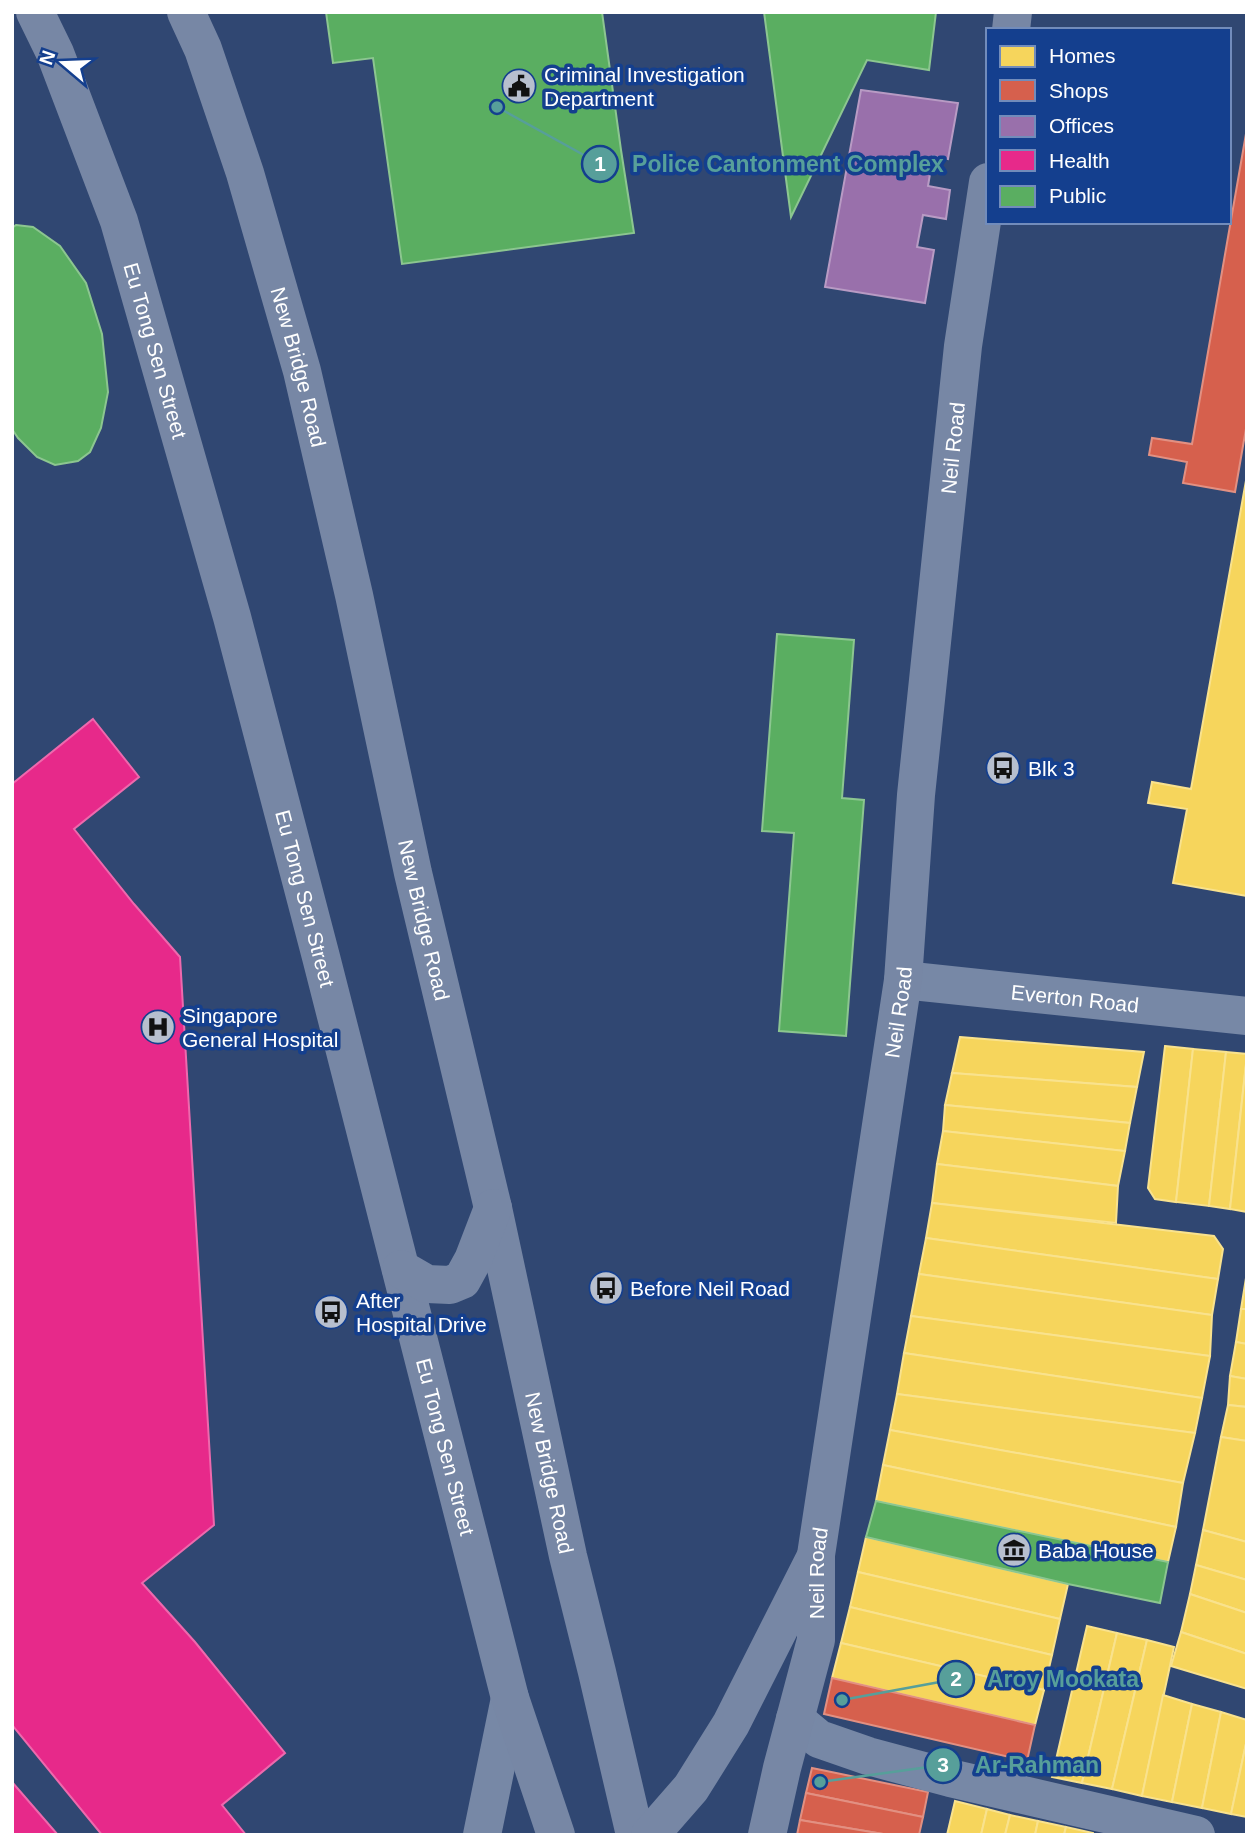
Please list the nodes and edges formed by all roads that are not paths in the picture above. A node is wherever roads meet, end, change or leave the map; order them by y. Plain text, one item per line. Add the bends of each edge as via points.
1 (35, 12) edge
2 (186, 12) edge
3 (986, 195) edge
4 (903, 980) junction
5 (1247, 1016) edge
6 (493, 1208) junction
7 (401, 1269) junction
8 (816, 1555) junction
9 (510, 1698) junction
10 (795, 1719) junction
11 (482, 1835) edge
12 (556, 1835) edge
13 (635, 1835) edge
14 (650, 1835) edge
15 (767, 1835) edge
16 (1196, 1835) edge

1 - 7 main road, Eu Tong Sen Street via 119,221 232,617
2 - 6 main road, New Bridge Road via 245,173 302,372
3 - 4 main road, Neil Road via 963,346 916,795
4 - 5 street, Everton Road
4 - 8 main road, Neil Road
6 - 7 main road via 474,1261 462,1280 450,1285 427,1284
6 - 13 main road, New Bridge Road via 568,1556
7 - 9 main road, Eu Tong Sen Street
8 - 10 main road, Neil Road via 816,1640
8 - 14 main road via 731,1724 691,1788
9 - 11 street
9 - 12 main road, Eu Tong Sen Street
10 - 15 main road, Neil Road
10 - 16 street via 820,1739 868,1756

